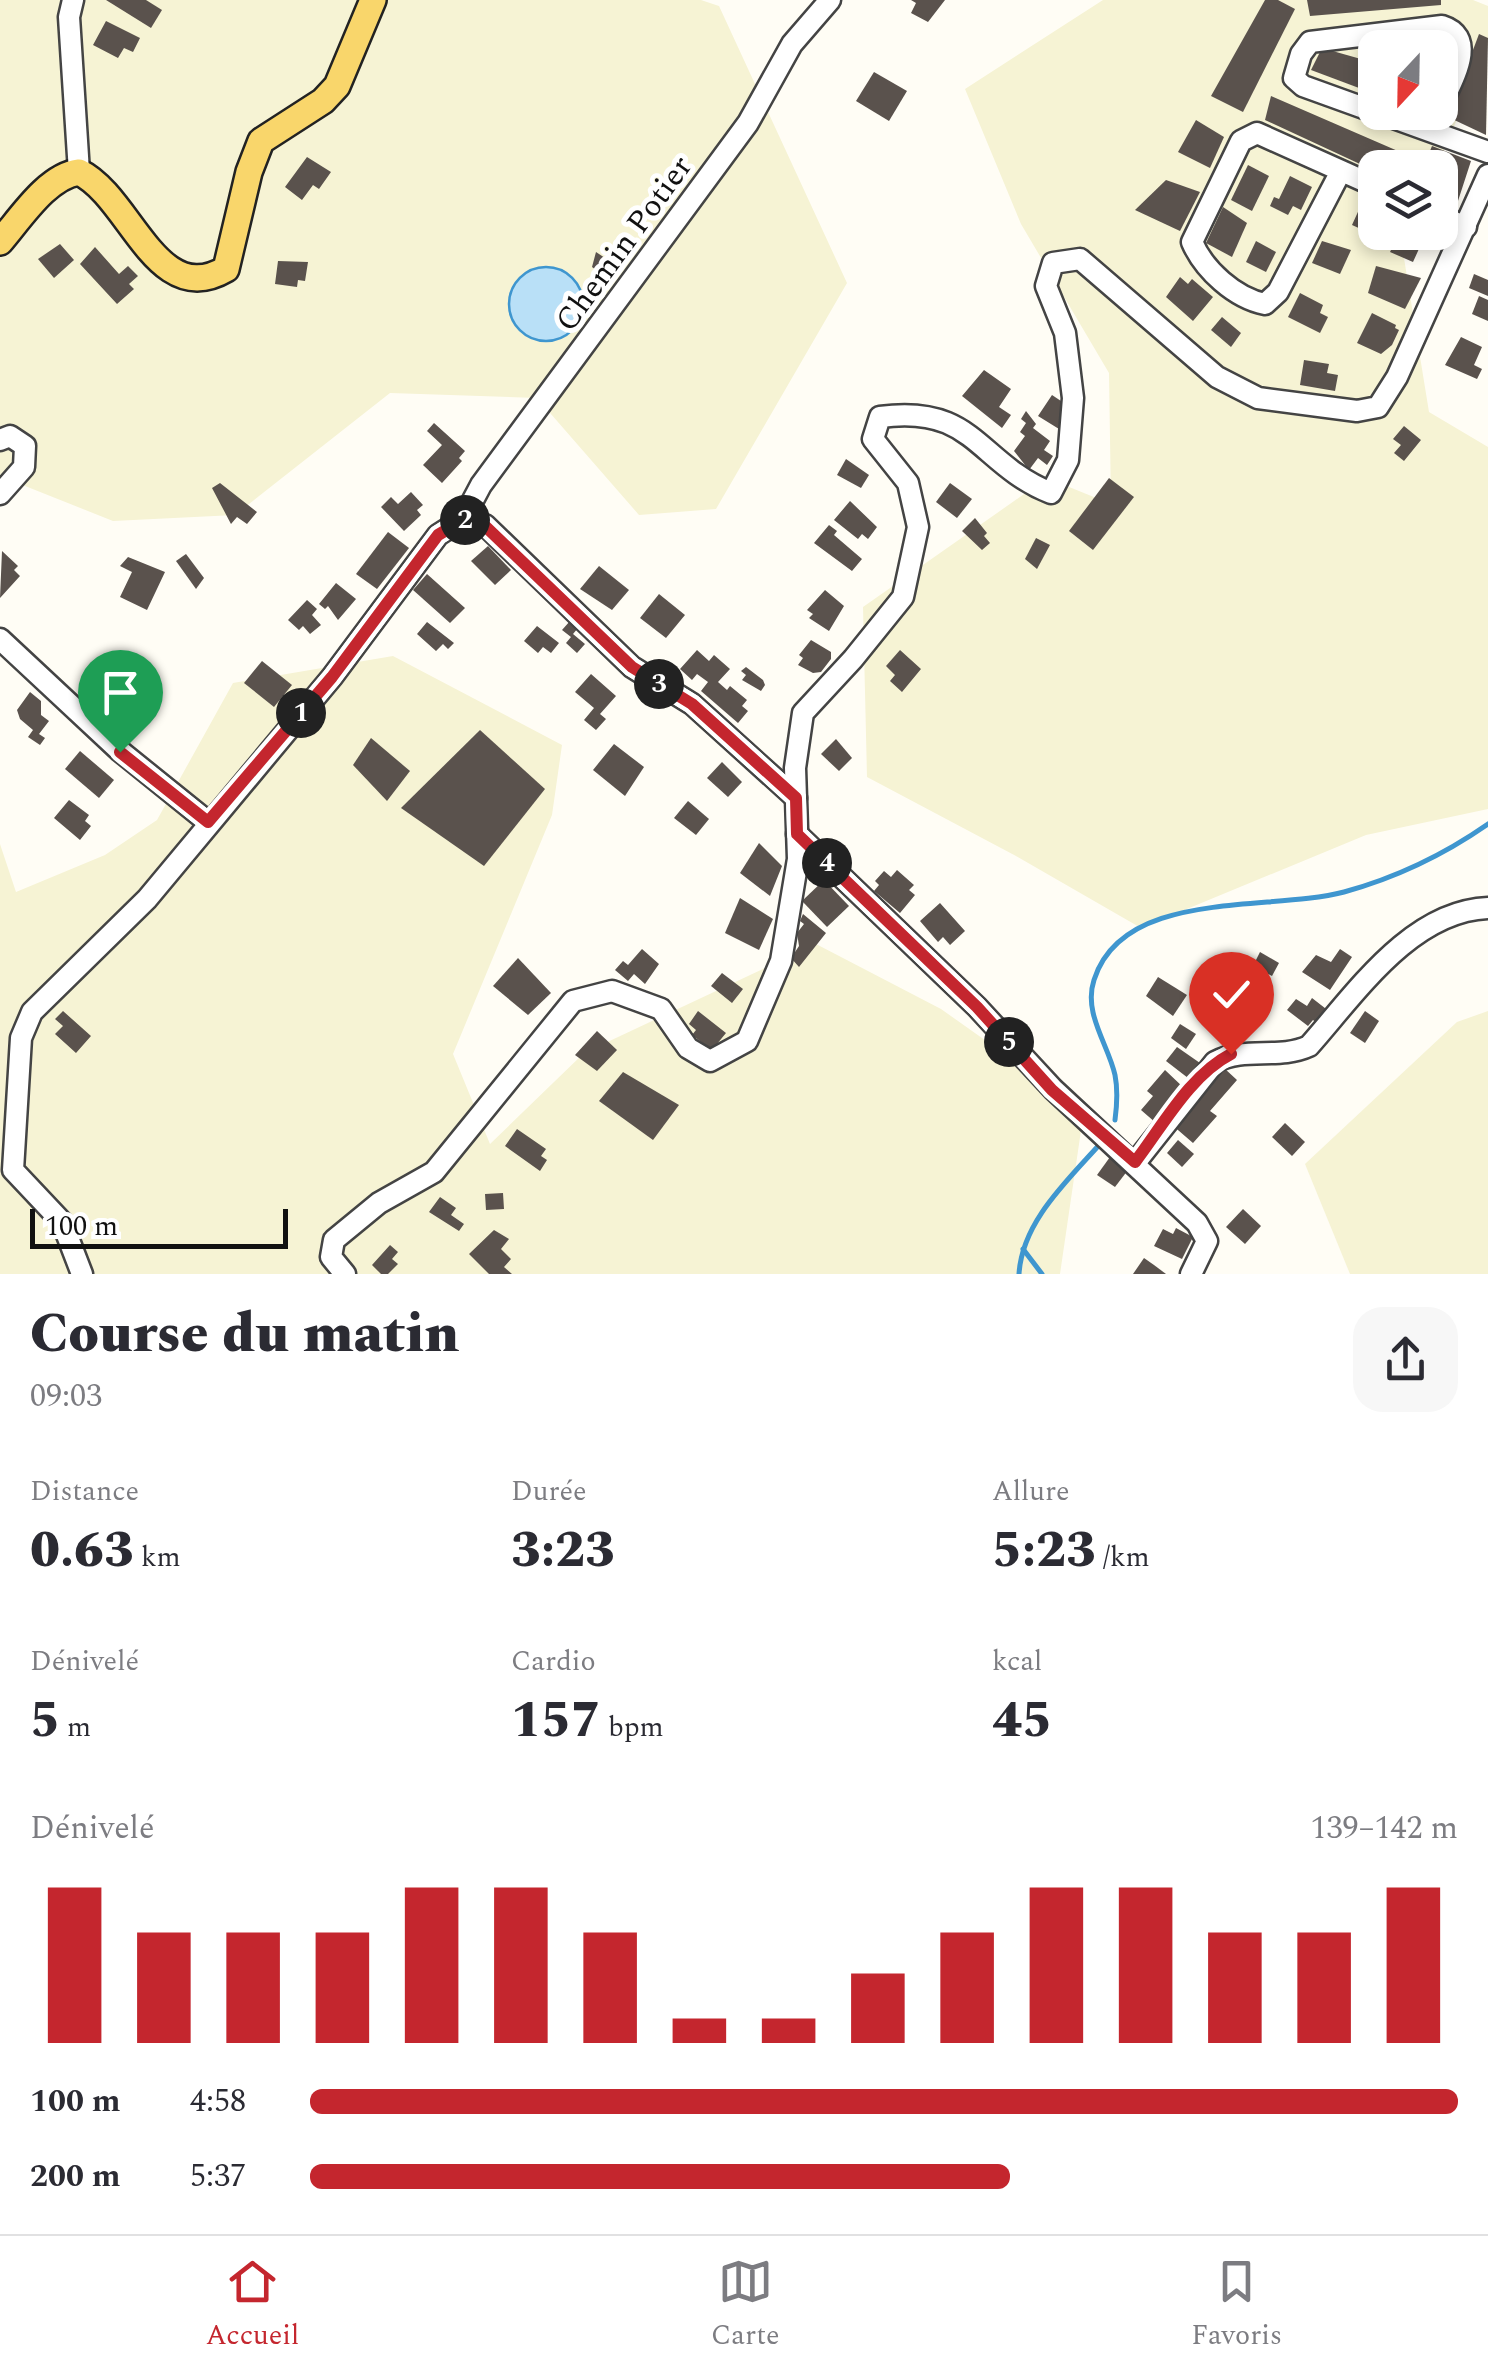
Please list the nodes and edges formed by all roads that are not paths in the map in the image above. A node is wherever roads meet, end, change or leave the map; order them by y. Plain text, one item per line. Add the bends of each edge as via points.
1 (74, 0) edge
2 (373, 0) edge
3 (830, 0) edge
4 (1409, 30) edge
5 (1453, 30) edge
6 (1358, 36) edge
7 (1458, 36) edge
8 (1458, 62) edge
9 (1358, 106) edge
10 (1455, 130) edge
11 (1488, 152) edge
12 (1341, 170) junction
13 (79, 172) junction
14 (1488, 175) edge
15 (1358, 178) edge
16 (1458, 224) edge
17 (1466, 227) junction
18 (0, 242) edge
19 (0, 440) edge
20 (0, 494) edge
21 (463, 520) junction
22 (0, 639) edge
23 (796, 798) junction
24 (208, 822) junction
25 (797, 834) junction
26 (1488, 908) edge
27 (1135, 1162) junction
28 (82, 1274) edge
29 (344, 1274) edge
30 (1190, 1274) edge

1 - 13 street via 69,16
2 - 13 main road via 337,86 261,141 232,254 213,277 182,278 167,268
3 - 21 street, Chemin Potier via 792,44 748,122
4 - 5 street
6 - 9 street via 1310,42 1294,78
7 - 8 street
10 - 11 street
12 - 12 street via 1257,132 1240,141 1192,242 1200,261 1247,300 1265,304 1278,292
12 - 15 street
13 - 18 main road via 42,194
14 - 17 street
16 - 17 street
17 - 23 street via 1397,377 1378,407 1357,411 1258,398 1218,378 1080,259 1053,262 1046,286 1065,332 1074,398 1068,460 1051,493 1026,483 952,421 906,413 880,417 873,438 908,483 918,528 903,597 803,713
19 - 20 street via 10,436 25,446 24,467
21 - 23 street via 484,525 632,667 692,704
21 - 24 street, Chemin Potier via 438,535 332,677
22 - 24 street via 120,752
23 - 25 street
24 - 28 street, Chemin Potier via 147,899 32,1012 21,1038 12,1170 62,1222
25 - 27 street via 977,1007 1052,1090
25 - 29 street via 781,961 748,1040 710,1061 688,1048 660,1010 612,992 574,1000 434,1172 379,1202 334,1240 331,1257
26 - 27 street via 1463,909 1388,956 1310,1046 1231,1054 1215,1062
27 - 30 street via 1207,1241

